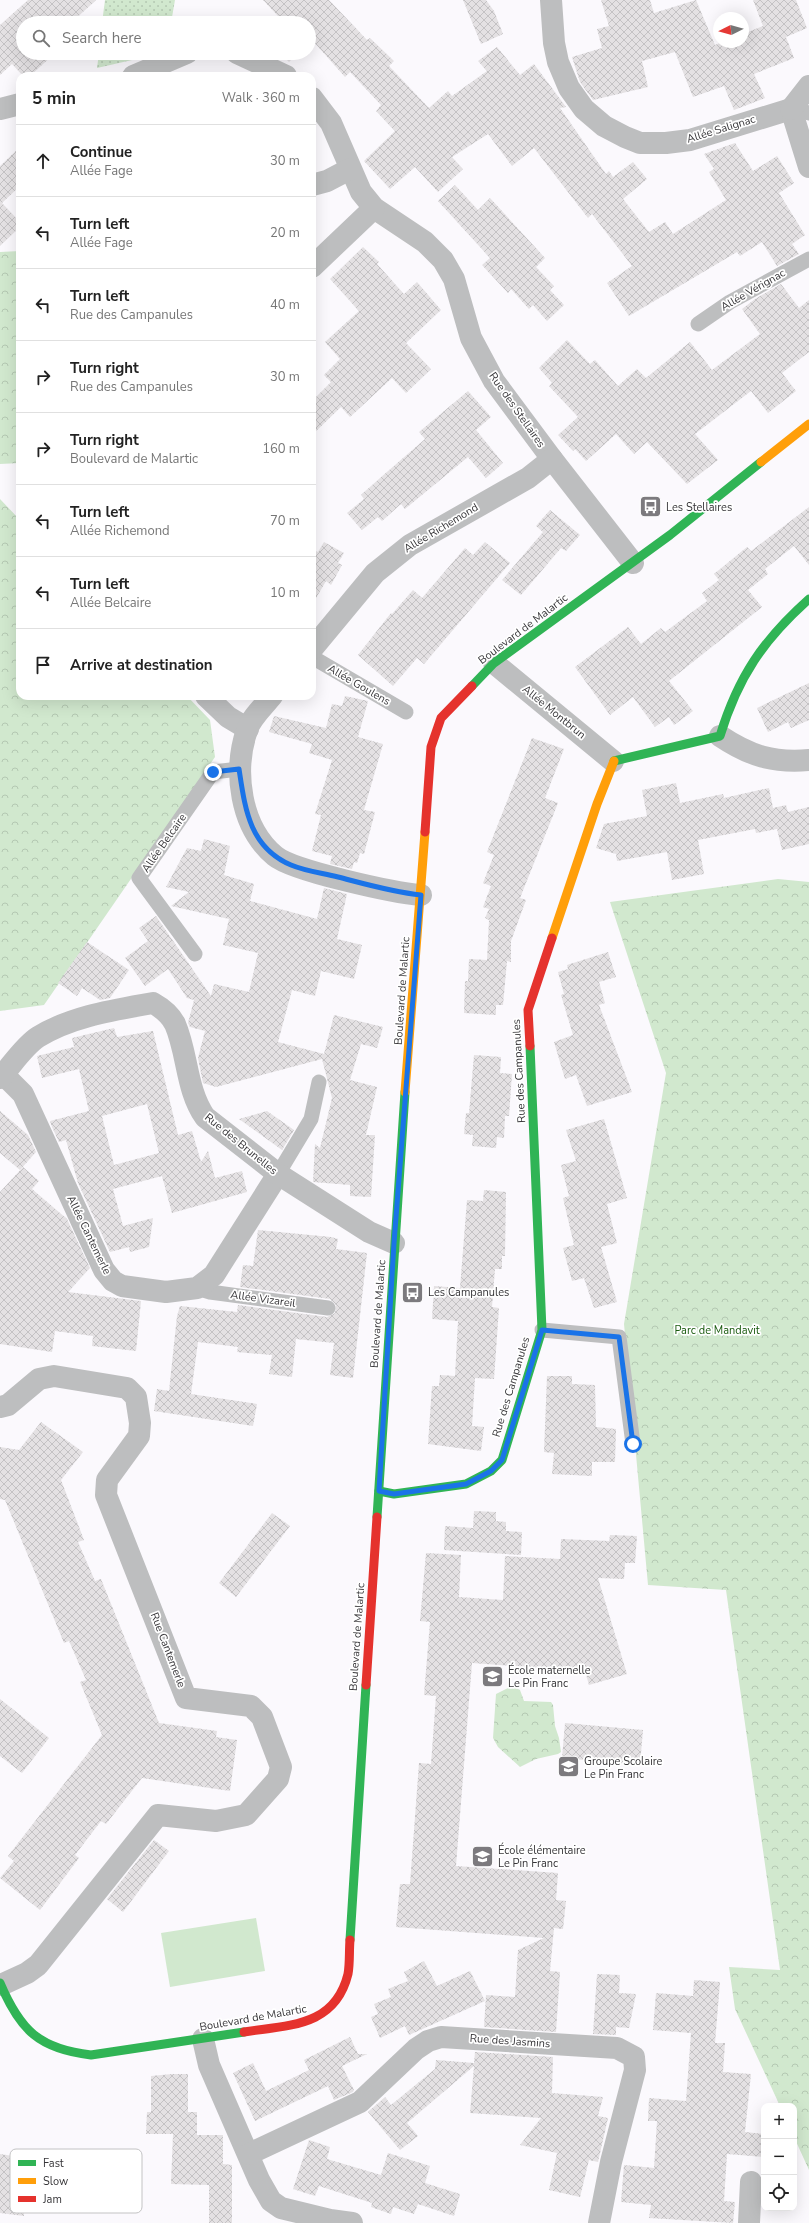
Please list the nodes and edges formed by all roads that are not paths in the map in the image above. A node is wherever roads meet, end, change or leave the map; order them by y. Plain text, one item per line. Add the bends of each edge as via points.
1 (551, 0) edge
2 (171, 60) edge
3 (252, 60) edge
4 (142, 72) edge
5 (277, 72) edge
6 (809, 86) edge
7 (316, 103) edge
8 (16, 105) edge
9 (0, 109) edge
10 (800, 111) edge
11 (809, 167) edge
12 (350, 169) junction
13 (316, 184) edge
14 (374, 208) junction
15 (809, 258) edge
16 (316, 263) edge
17 (698, 324) dead end
18 (809, 424) edge
19 (552, 459) junction
20 (633, 563) junction
21 (809, 599) edge
22 (316, 644) edge
23 (316, 659) edge
24 (494, 663) junction
25 (210, 700) edge
26 (269, 700) edge
27 (406, 712) dead end
28 (248, 729) junction
29 (720, 736) junction
30 (809, 760) edge
31 (613, 761) junction
32 (239, 769) junction
33 (421, 895) junction
34 (195, 954) dead end
35 (2, 1076) edge
36 (319, 1082) dead end
37 (278, 1174) junction
38 (394, 1243) junction
39 (198, 1288) junction
40 (328, 1308) dead end
41 (542, 1330) junction
42 (0, 1407) edge
43 (633, 1444) dead end
44 (379, 1491) junction
45 (0, 1984) edge
46 (203, 2039) junction
47 (249, 2154) junction
48 (751, 2182) dead end
49 (352, 2223) edge
50 (599, 2223) edge
51 (749, 2223) edge

1 - 10 street, Allée Salignac via 554,43 558,62 569,88 584,109 604,126 625,137 640,143 690,140
2 - 4 street
3 - 5 street
6 - 10 street
7 - 12 street, Rue des Stellaires via 330,122
8 - 9 street
10 - 11 street
12 - 13 street
12 - 14 street, Rue des Stellaires via 361,192
14 - 16 street
14 - 19 street, Rue des Stellaires via 425,242 443,260 454,279 471,338 494,381
15 - 17 lane, Allée Vérignac via 730,302
18 - 20 street, Boulevard de Malartic
19 - 20 street, Rue des Stellaires
19 - 22 street, Allée Richemond via 528,478 410,545 375,573
20 - 24 street, Boulevard de Malartic
21 - 29 street via 780,624 755,659 726,713
23 - 27 lane, Allée Goulens
24 - 31 street, Allée Montbrun
24 - 33 street, Boulevard de Malartic via 441,718 431,747
25 - 28 street via 228,717
26 - 28 street
28 - 32 street
29 - 30 street via 735,746 768,760
29 - 31 street
31 - 41 street, Rue des Campanules via 528,1010
32 - 33 street via 245,812 259,840 275,857 292,865 392,891
32 - 34 lane, Allée Belcaire via 213,772 139,878
33 - 38 street, Boulevard de Malartic
35 - 37 street, Rue des Brunelles via 37,1038 68,1022 107,1011 153,1003 165,1010 175,1023 197,1105 205,1117
35 - 39 street, Allée Cantemerle via 23,1094 104,1270 113,1281 122,1286 166,1292
36 - 37 lane via 312,1119
37 - 38 street, Rue des Brunelles via 369,1232
37 - 39 street via 214,1275
38 - 44 street, Boulevard de Malartic
39 - 40 lane, Allée Vizareil via 210,1292
41 - 43 lane via 619,1337
41 - 44 street, Rue des Campanules via 502,1460 491,1471 466,1484 394,1494
42 - 45 street, Rue Cantemerle via 8,1405 39,1379 54,1376 127,1388 136,1397 139,1436 107,1480 106,1495 186,1698 251,1706 262,1717 281,1767 278,1779 246,1815 216,1821 158,1815 38,1964 27,1973
44 - 46 street, Boulevard de Malartic via 348,1972 343,1992 332,2008 302,2023
45 - 46 street, Boulevard de Malartic via 21,2026 51,2048 70,2054 91,2055
46 - 47 street via 209,2065
47 - 49 street via 271,2201 281,2208
47 - 50 street, Rue des Jasmins via 360,2102 416,2049 428,2041 441,2037 617,2048 634,2057 635,2070 611,2162
48 - 51 street

